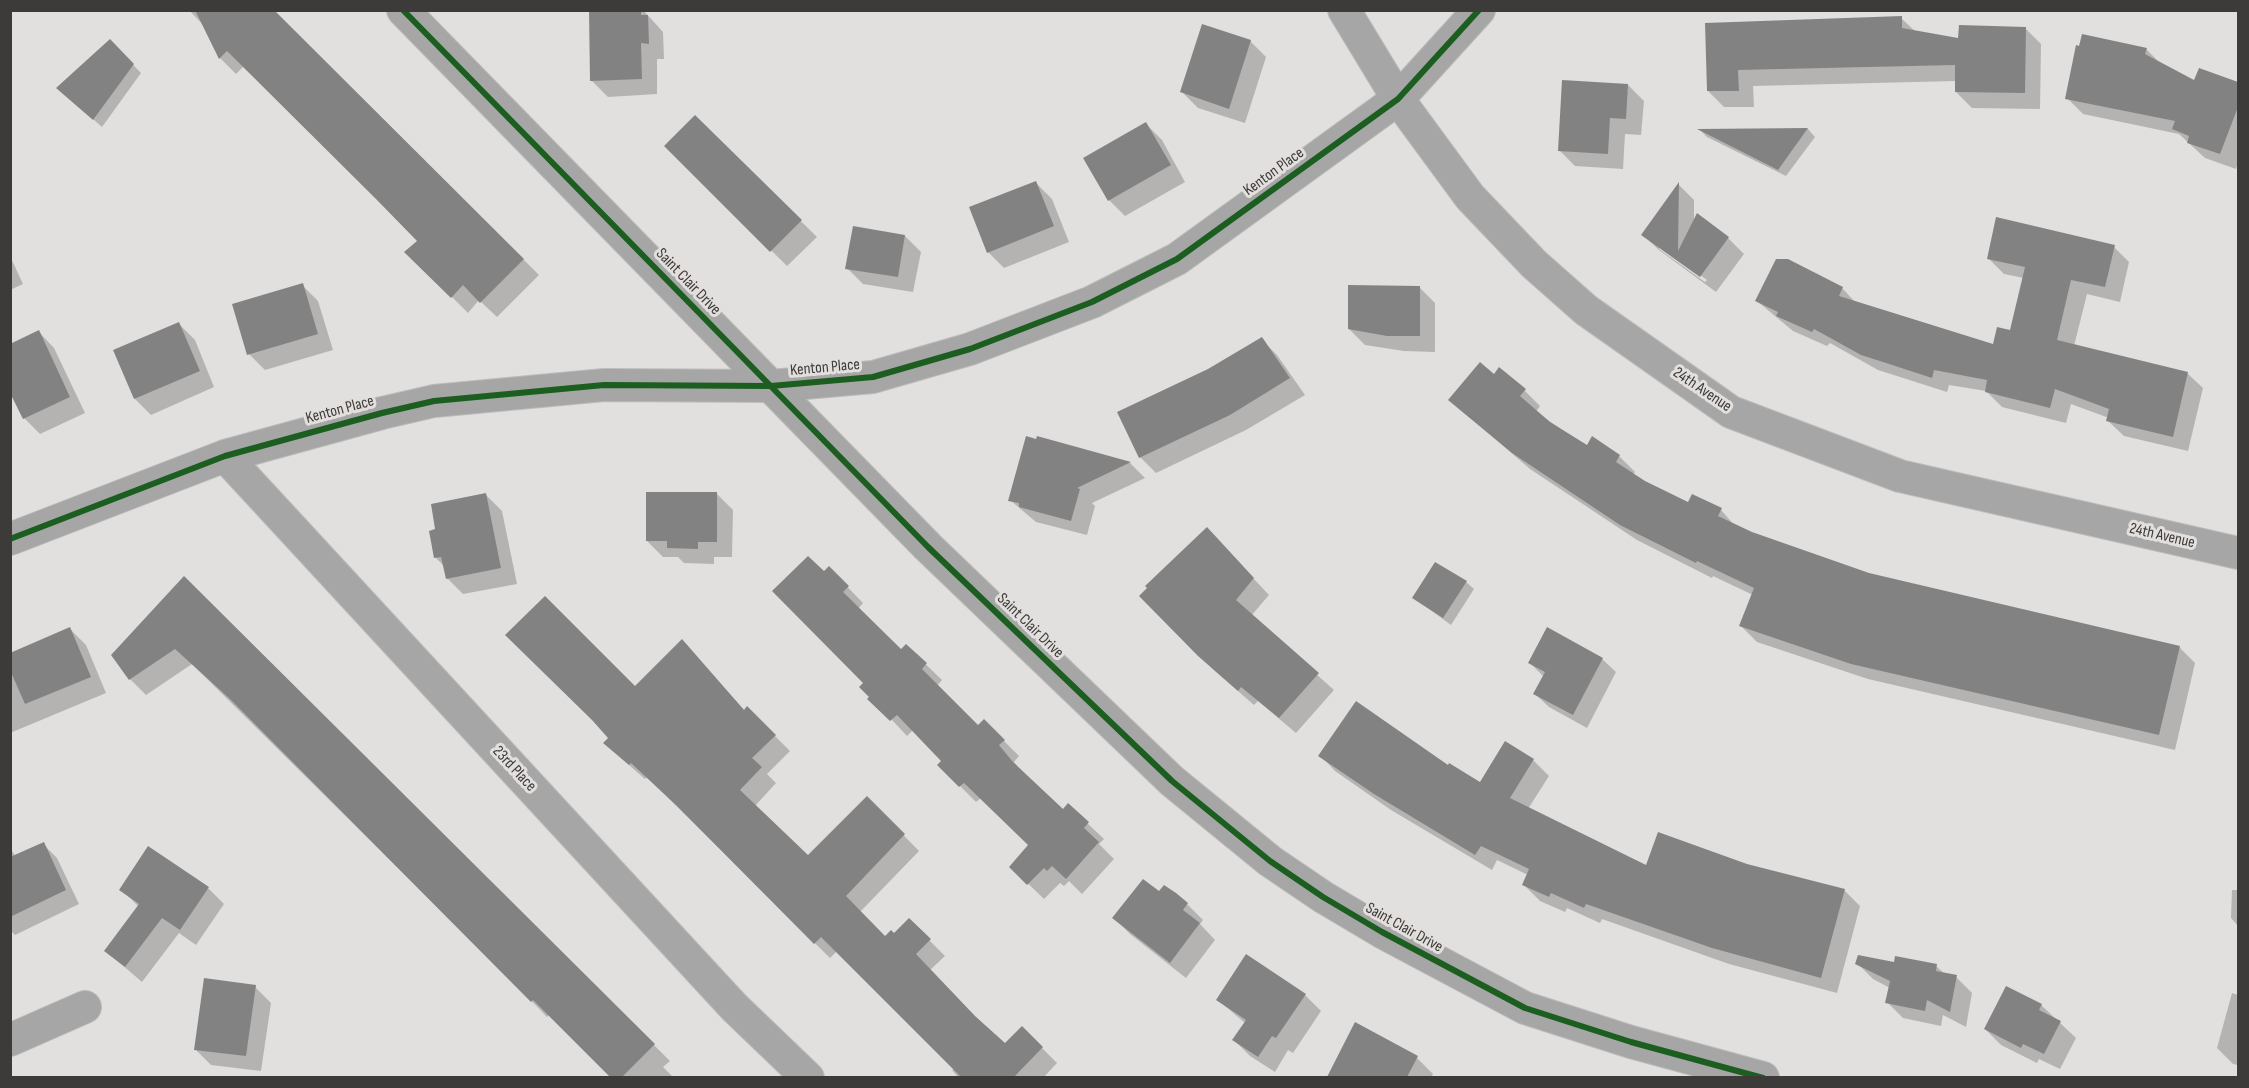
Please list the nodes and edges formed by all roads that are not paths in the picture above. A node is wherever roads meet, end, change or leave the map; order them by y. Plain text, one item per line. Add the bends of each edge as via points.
1 (1344, 10) edge
2 (1479, 10) edge
3 (424, 17) edge
4 (1398, 99) junction
5 (771, 386) junction
6 (225, 456) junction
7 (10, 539) edge
8 (2238, 553) edge
9 (85, 1007) dead end
10 (10, 1040) edge
11 (808, 1077) edge
12 (1763, 1077) edge

1 - 4 street, 24th Avenue
2 - 4 street, Kenton Place
3 - 5 street, Saint Clair Drive
4 - 5 street, Kenton Place via 1177,259 1092,302 970,349 873,377
4 - 8 street, 24th Avenue via 1470,197 1534,264 1586,310 1731,412 1900,476
5 - 6 street, Kenton Place via 604,385 434,401
5 - 12 street, Saint Clair Drive via 928,547 1172,781 1270,861 1372,926 1525,1008 1631,1042
6 - 7 street, Kenton Place
6 - 11 street, 23rd Place via 734,1007
9 - 10 street

